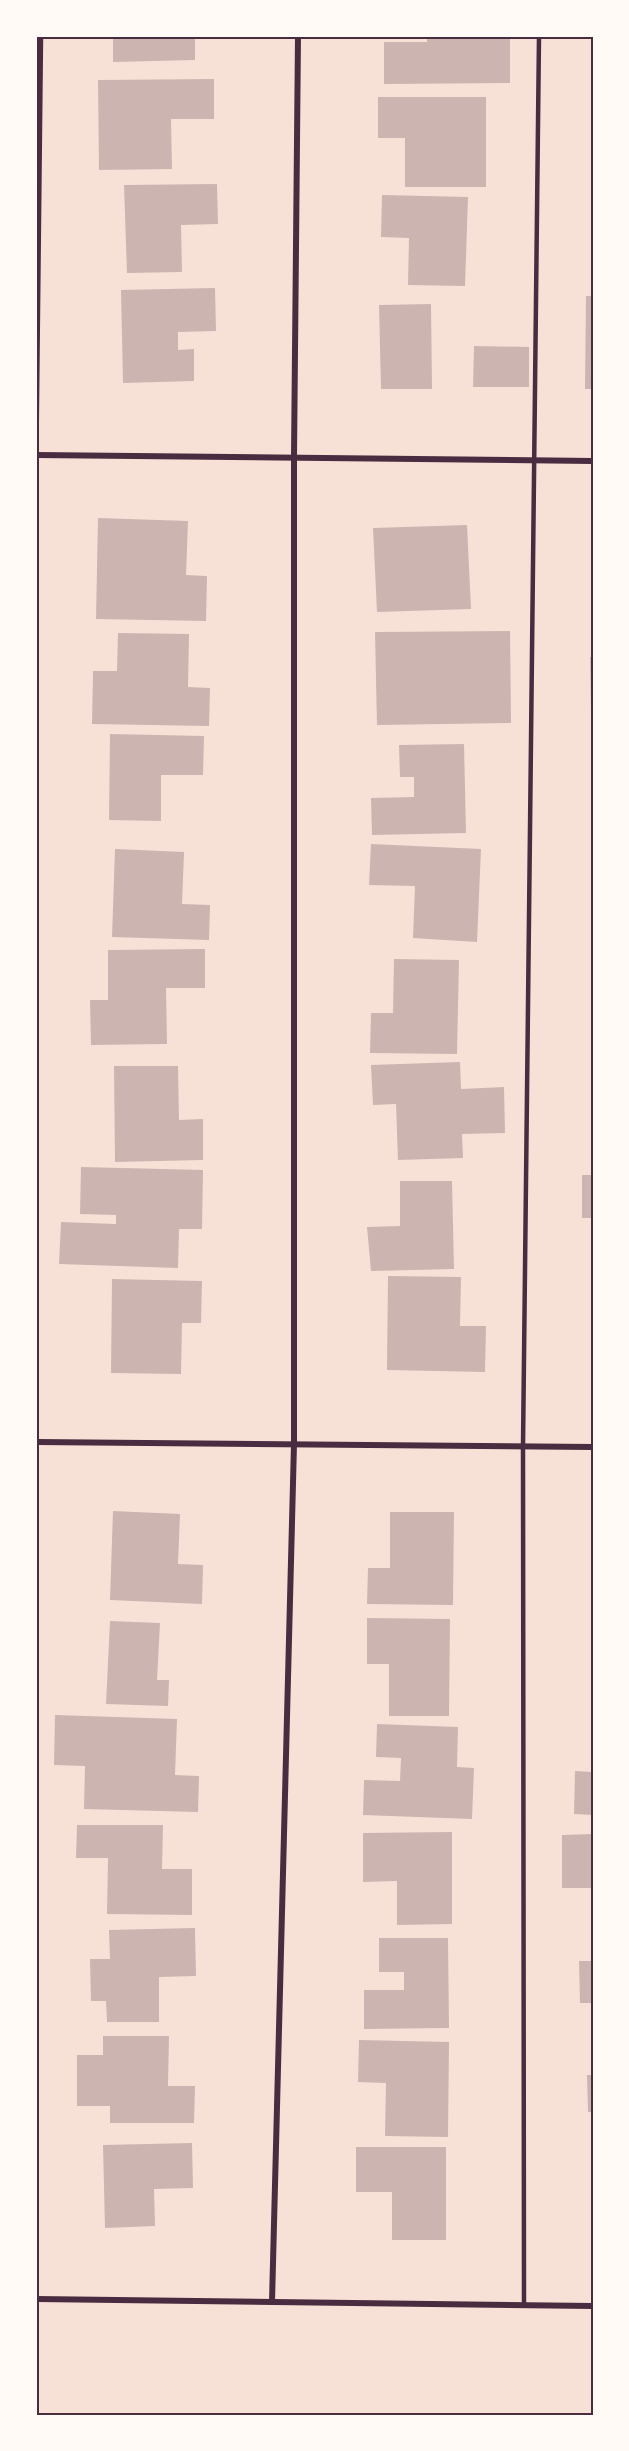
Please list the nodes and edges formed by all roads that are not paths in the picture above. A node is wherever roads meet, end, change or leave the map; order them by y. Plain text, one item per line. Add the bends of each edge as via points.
1 (41, 36) edge
2 (298, 36) edge
3 (539, 36) edge
4 (36, 455) edge
5 (294, 456) junction
6 (535, 460) junction
7 (593, 461) edge
8 (36, 491) edge
9 (36, 1442) edge
10 (294, 1444) junction
11 (523, 1446) junction
12 (593, 1447) edge
13 (36, 2299) edge
14 (272, 2302) junction
15 (524, 2305) junction
16 (593, 2306) edge

1 - 4 lane
2 - 5 street
3 - 6 lane
4 - 5 street
4 - 8 lane
5 - 6 street
5 - 10 street
6 - 7 street
6 - 11 lane
9 - 10 street
10 - 11 street
10 - 14 street
11 - 12 street
11 - 15 lane
13 - 14 street
14 - 15 street
15 - 16 street

